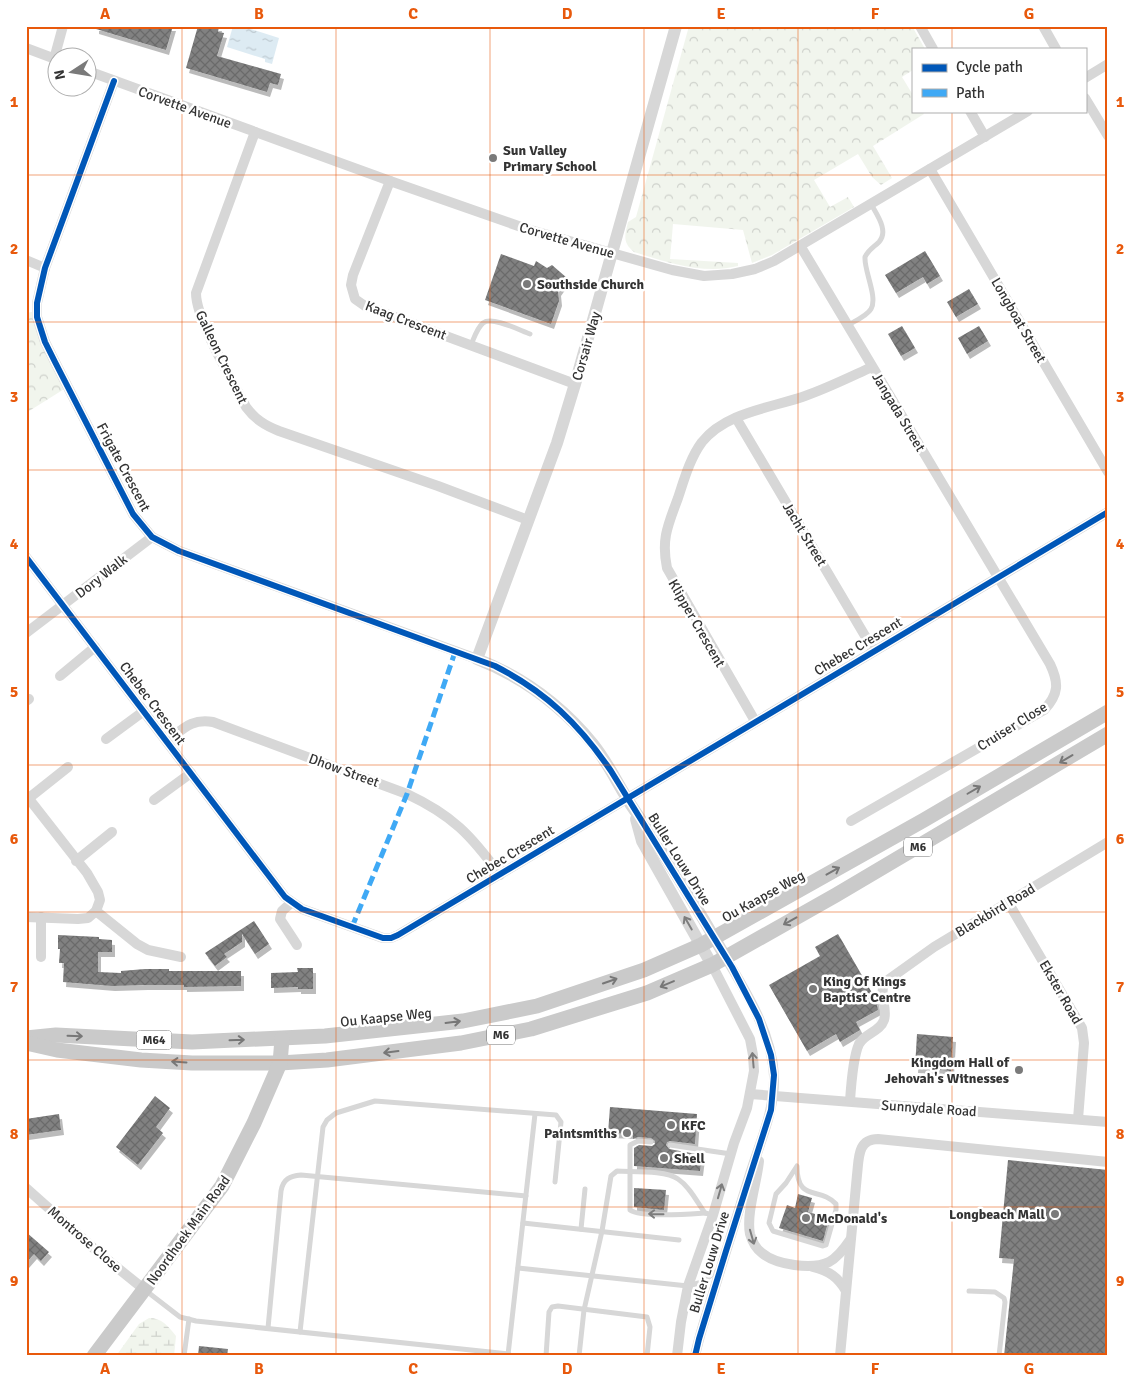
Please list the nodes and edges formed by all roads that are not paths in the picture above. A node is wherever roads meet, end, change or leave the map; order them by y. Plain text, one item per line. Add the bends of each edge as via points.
1 (63, 26) edge
2 (676, 26) edge
3 (920, 26) edge
4 (1043, 26) edge
5 (26, 48) edge
6 (58, 48) edge
7 (932, 48) edge
8 (1055, 48) edge
9 (48, 57) edge
10 (1108, 64) edge
11 (98, 75) edge
12 (1086, 77) edge
13 (114, 81) junction
14 (1086, 100) edge
15 (971, 112) edge
16 (1026, 112) edge
17 (254, 132) junction
18 (1108, 136) edge
19 (985, 137) junction
20 (930, 169) junction
21 (390, 181) junction
22 (871, 204) junction
23 (801, 247) junction
24 (612, 253) junction
25 (26, 260) edge
26 (45, 268) junction
27 (848, 325) junction
28 (530, 334) dead end
29 (471, 345) junction
30 (872, 367) junction
31 (575, 384) junction
32 (736, 418) junction
33 (1108, 472) edge
34 (1108, 512) edge
35 (528, 520) junction
36 (152, 537) junction
37 (26, 557) edge
38 (998, 578) junction
39 (63, 605) junction
40 (26, 633) edge
41 (95, 647) junction
42 (874, 651) junction
43 (477, 660) junction
44 (60, 676) dead end
45 (144, 711) junction
46 (1108, 712) edge
47 (755, 721) junction
48 (1108, 734) edge
49 (106, 739) dead end
50 (166, 741) junction
51 (68, 767) dead end
52 (191, 773) junction
53 (28, 796) edge
54 (154, 800) dead end
55 (630, 803) junction
56 (851, 821) dead end
57 (112, 832) dead end
58 (1108, 842) edge
59 (76, 861) junction
60 (500, 875) junction
61 (1008, 902) junction
62 (291, 903) junction
63 (96, 911) junction
64 (26, 917) edge
65 (41, 918) junction
66 (715, 938) junction
67 (297, 945) dead end
68 (701, 945) junction
69 (41, 957) dead end
70 (181, 957) dead end
71 (726, 958) junction
72 (712, 965) junction
73 (26, 1038) edge
74 (282, 1039) junction
75 (26, 1043) edge
76 (280, 1063) junction
77 (750, 1094) junction
78 (773, 1096) junction
79 (850, 1102) junction
80 (535, 1114) junction
81 (1078, 1119) junction
82 (1108, 1122) edge
83 (762, 1138) junction
84 (651, 1142) dead end
85 (670, 1145) dead end
86 (730, 1154) junction
87 (1108, 1162) edge
88 (797, 1166) joint
89 (630, 1172) junction
90 (317, 1176) junction
91 (555, 1182) dead end
92 (26, 1188) edge
93 (586, 1189) dead end
94 (526, 1196) junction
95 (709, 1214) junction
96 (523, 1223) junction
97 (581, 1229) junction
98 (602, 1231) junction
99 (850, 1239) junction
100 (679, 1240) dead end
101 (810, 1266) junction
102 (518, 1268) junction
103 (720, 1270) junction
104 (591, 1275) junction
105 (688, 1286) junction
106 (145, 1290) junction
107 (846, 1291) junction
108 (969, 1291) dead end
109 (712, 1294) junction
110 (584, 1310) junction
111 (189, 1319) junction
112 (268, 1328) junction
113 (300, 1332) junction
114 (508, 1355) edge
115 (94, 1356) edge
116 (184, 1356) edge
117 (546, 1356) edge
118 (579, 1356) edge
119 (647, 1356) edge
120 (677, 1356) edge
121 (695, 1356) edge
122 (701, 1356) edge
123 (840, 1356) edge
124 (999, 1356) edge

1 - 6 street
2 - 24 street, Corsair Way
3 - 7 street
4 - 8 street
5 - 9 street
10 - 12 street
11 - 13 street, Corvette Avenue
13 - 17 street, Corvette Avenue
13 - 26 street, Frigate Crescent
14 - 18 street
15 - 19 street
16 - 19 street, Corvette Avenue
17 - 21 street, Corvette Avenue
17 - 35 street, Galleon Crescent via 196,293 203,322 246,407 255,419 279,431
19 - 20 street, Corvette Avenue
20 - 22 street, Corvette Avenue
20 - 33 street, Longboat Street
21 - 24 street, Corvette Avenue via 528,229
21 - 29 street, Kaag Crescent via 353,275 351,284 355,299 365,306
22 - 23 street, Corvette Avenue
22 - 27 lane via 883,232 880,241 865,257 872,307
23 - 24 street, Corvette Avenue via 755,269 704,276
23 - 27 street, Jangada Street
24 - 31 street, Corsair Way
25 - 26 street
26 - 36 street, Frigate Crescent via 37,303 37,317 45,342 122,496
27 - 30 street, Jangada Street
28 - 29 lane via 488,321 481,325
29 - 31 street, Kaag Crescent
30 - 32 street, Klipper Crescent via 804,396
30 - 38 street, Jangada Street
31 - 35 street, Corsair Way
32 - 42 street, Jacht Street
32 - 47 street, Klipper Crescent via 702,442 666,532 663,551 674,584
34 - 38 street, Chebec Crescent
35 - 43 street, Corsair Way
36 - 39 street, Dory Walk
36 - 43 street, Frigate Crescent via 179,551
37 - 39 street, Chebec Crescent
38 - 42 street, Chebec Crescent
38 - 56 street, Cruiser Close via 1056,675 1052,701 1044,710
39 - 40 street, Dory Walk
39 - 41 street, Chebec Crescent
41 - 44 street
41 - 45 street, Chebec Crescent
42 - 47 street, Chebec Crescent
43 - 55 street, Buller Louw Drive via 529,685 569,717 593,744
45 - 49 street
45 - 50 street, Chebec Crescent
66 -> 46 main road, Ou Kaapse Weg / M6
47 - 55 street, Chebec Crescent
48 -> 71 main road, M6
50 - 52 street, Chebec Crescent
50 - 60 street, Dhow Street via 196,721 213,722 407,794 430,804 453,820 482,850
51 - 53 street
52 - 54 street
52 - 62 street, Chebec Crescent
53 - 59 street
55 - 60 street, Chebec Crescent
55 - 66 street, Buller Louw Drive
68 -> 55 street, Buller Louw Drive via 642,841
57 - 59 street
58 - 61 street, Blackbird Road
59 - 63 street via 98,892 100,900
60 - 62 street, Chebec Crescent via 391,938 375,936
61 - 79 street, Blackbird Road via 934,947 885,982 882,988 884,1020 860,1044
61 - 81 street, Ekster Road via 1082,1028 1084,1043
62 - 67 street via 282,911 280,919
63 - 65 street via 88,918
63 - 70 street via 148,950
64 - 65 street
65 - 69 street
66 - 68 main road, Ou Kaapse Weg / M6
66 - 71 street, Buller Louw Drive
68 - 72 street, Buller Louw Drive
74 -> 68 main road, Ou Kaapse Weg / M6 via 463,1021 537,1006 644,970
71 - 72 main road, M6
71 - 78 street, Buller Louw Drive via 767,1040 774,1075
72 -> 76 main road, M6 via 648,993 531,1029 462,1044
77 -> 72 street, Buller Louw Drive via 754,1070 750,1039
73 -> 74 main road, Ou Kaapse Weg / M64 via 56,1035 192,1042
74 - 76 main road, Noordhoek Main Road
76 -> 75 main road, M64 via 141,1060
76 - 106 main road, Noordhoek Main Road via 222,1186
77 - 78 street, Sunnydale Road
77 - 86 street, Buller Louw Drive
78 - 79 street, Sunnydale Road
78 - 83 street, Buller Louw Drive
79 - 81 street, Sunnydale Road
80 - 90 lane via 375,1101 336,1113 327,1120 323,1127
80 - 91 lane via 556,1115 561,1121
80 - 94 lane
81 - 82 street, Sunnydale Road
83 -> 101 street via 749,1219 754,1244 762,1254 781,1262
83 - 103 street, Buller Louw Drive
84 - 89 lane via 635,1142 630,1146
85 - 86 lane
95 -> 86 street, Buller Louw Drive
87 - 99 street via 871,1139 861,1150
88 - 88 lane via 799,1182 804,1189 836,1204 825,1246 773,1231 769,1224 776,1194
89 - 95 lane via 677,1178
95 -> 89 lane via 637,1214 630,1208
89 - 98 lane via 617,1171 611,1176
90 - 94 lane
90 - 112 lane via 294,1176 282,1184
90 - 113 lane
92 - 106 street, Montrose Close
93 - 97 lane
94 - 96 lane
95 - 105 street, Buller Louw Drive
96 - 97 lane
96 - 102 lane
97 - 98 lane
98 - 100 lane
98 - 104 lane
99 - 101 street via 829,1262
99 - 107 street
101 - 107 street via 835,1275
102 - 104 lane
102 - 114 lane
103 - 105 lane via 702,1282
103 - 109 street, Buller Louw Drive
104 - 105 lane
104 - 110 lane
105 - 120 street, Buller Louw Drive
106 - 111 lane via 180,1317
106 - 115 main road, Noordhoek Main Road
107 - 123 street
108 - 124 lane via 994,1292 1004,1298
109 - 121 street, Buller Louw Drive
109 - 122 street
110 - 117 lane via 558,1306 550,1309
110 - 118 lane
110 - 119 lane via 646,1316 650,1327
111 - 112 lane
111 - 116 lane
112 - 113 lane
113 - 114 lane

